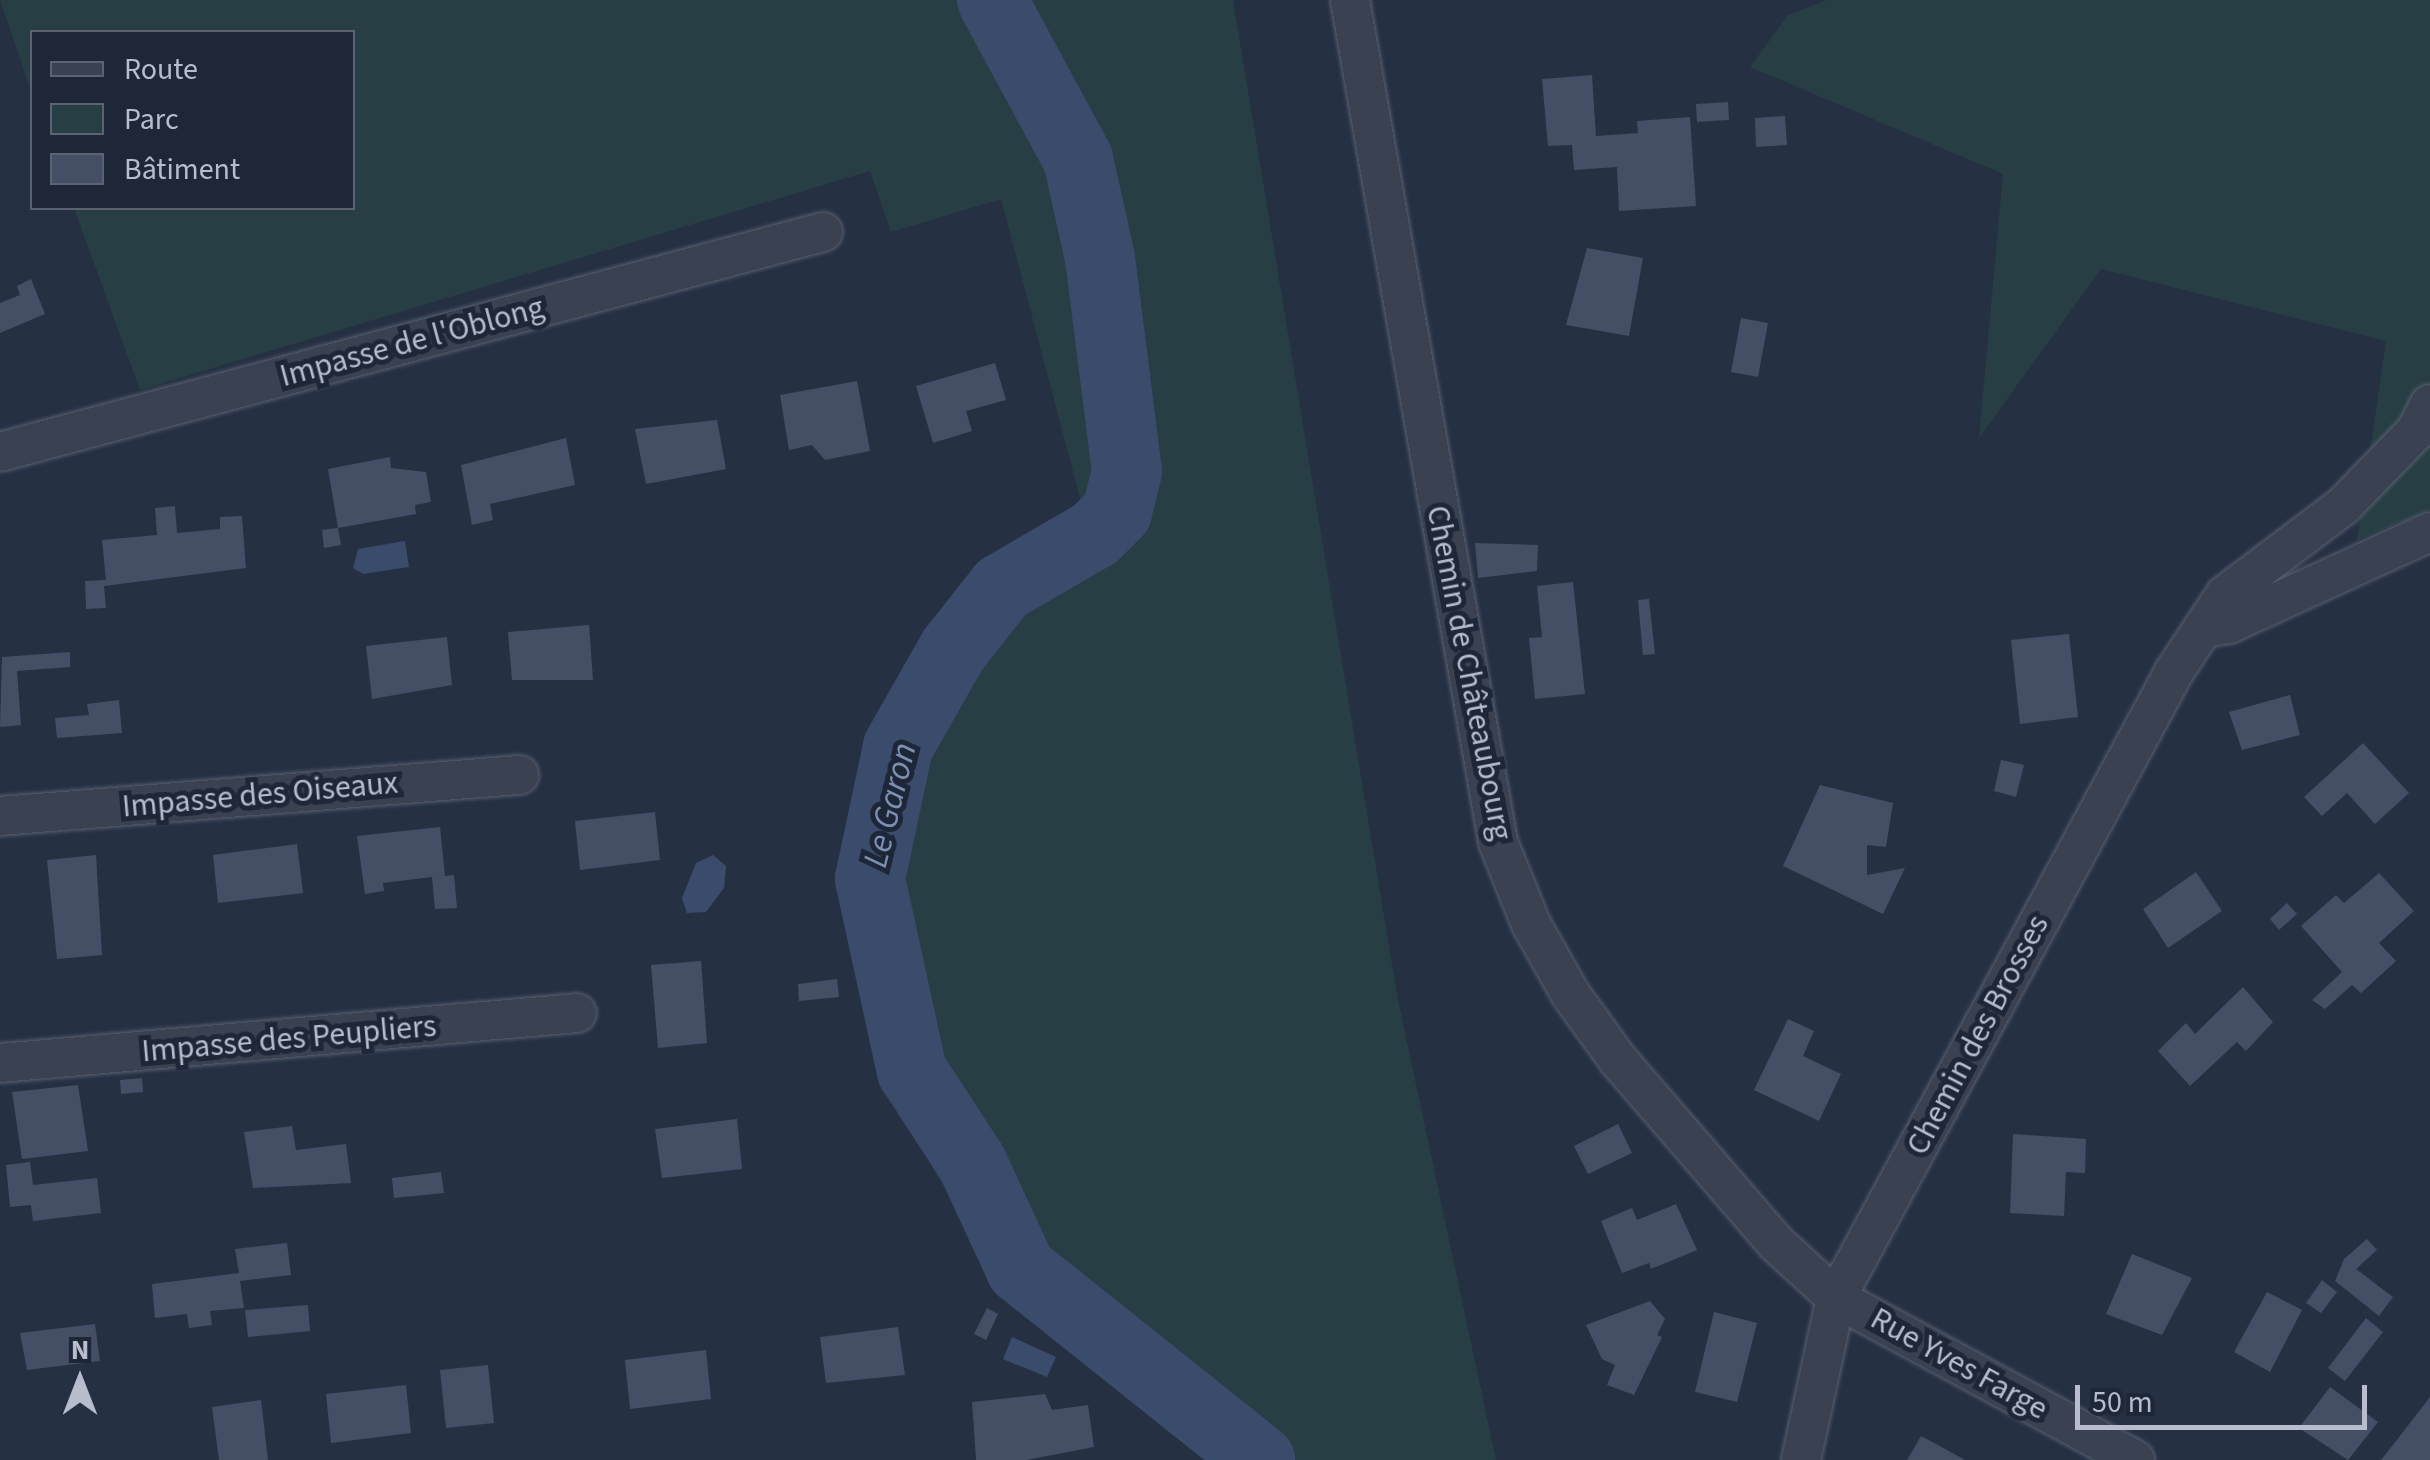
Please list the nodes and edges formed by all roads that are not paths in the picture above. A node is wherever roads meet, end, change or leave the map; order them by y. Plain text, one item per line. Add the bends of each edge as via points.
1 (1350, 0) edge
2 (824, 232) dead end
3 (2430, 404) edge
4 (0, 452) edge
5 (2430, 532) edge
6 (2203, 628) junction
7 (519, 774) dead end
8 (0, 816) edge
9 (577, 1014) dead end
10 (0, 1063) edge
11 (1836, 1298) junction
12 (1801, 1460) edge
13 (2135, 1460) edge

1 - 11 street, Chemin de Châteaubourg via 1498,842 1531,924 1580,1008 1776,1243
2 - 4 street, Impasse de l'Oblong
3 - 6 street, Chemin des Brosses via 2416,431 2343,506 2225,595
5 - 6 street via 2229,624
6 - 11 street, Chemin des Brosses via 2138,732
7 - 8 street, Impasse des Oiseaux
9 - 10 street, Impasse des Peupliers
11 - 12 street, Chemin des Brosses
11 - 13 street, Rue Yves Farge

